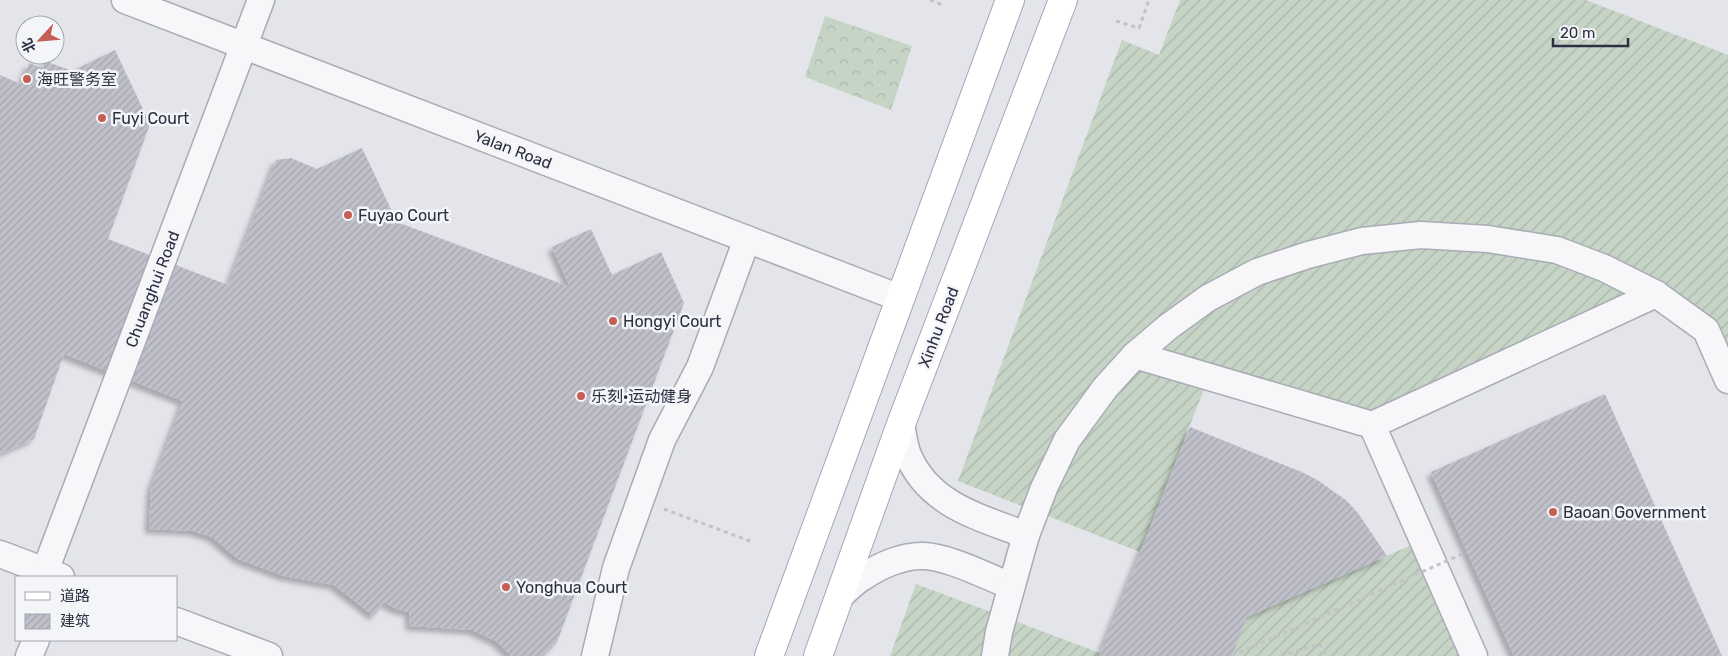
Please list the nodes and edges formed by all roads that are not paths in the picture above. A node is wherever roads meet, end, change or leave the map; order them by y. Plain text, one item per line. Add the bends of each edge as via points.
1 (125, 0) edge
2 (261, 0) edge
3 (1010, 0) edge
4 (1063, 0) edge
5 (244, 46) junction
6 (747, 239) junction
7 (1656, 294) junction
8 (900, 298) junction
9 (1135, 355) junction
10 (1728, 380) edge
11 (901, 424) junction
12 (1372, 425) junction
13 (1026, 535) junction
14 (0, 554) edge
15 (51, 575) edge
16 (1011, 586) junction
17 (839, 597) junction
18 (178, 622) edge
19 (36, 641) edge
20 (242, 651) edge
21 (769, 654) edge
22 (29, 656) edge
23 (269, 656) edge
24 (595, 656) edge
25 (818, 656) edge
26 (995, 656) edge
27 (1474, 656) edge

1 - 5 street, Yalan Road
2 - 5 street, Chuanghui Road
3 - 8 main road
4 - 11 main road, Xinhu Road
5 - 6 street, Yalan Road
5 - 15 street, Chuanghui Road
6 - 8 street, Yalan Road
6 - 24 street via 700,367 662,440 616,568
7 - 9 street via 1604,268 1557,250 1488,239 1421,235 1362,241 1257,272 1208,298 1168,326
7 - 10 street via 1706,330
7 - 12 street
8 - 21 main road
9 - 12 street
9 - 13 street via 1105,388 1067,440
11 - 13 street via 907,454 919,476 935,493 954,506
11 - 17 main road, Xinhu Road
12 - 27 street
13 - 16 street
14 - 15 street
16 - 17 street via 943,560 908,557 862,577
16 - 26 street
17 - 25 main road, Xinhu Road
18 - 20 street
19 - 22 street
20 - 23 street

